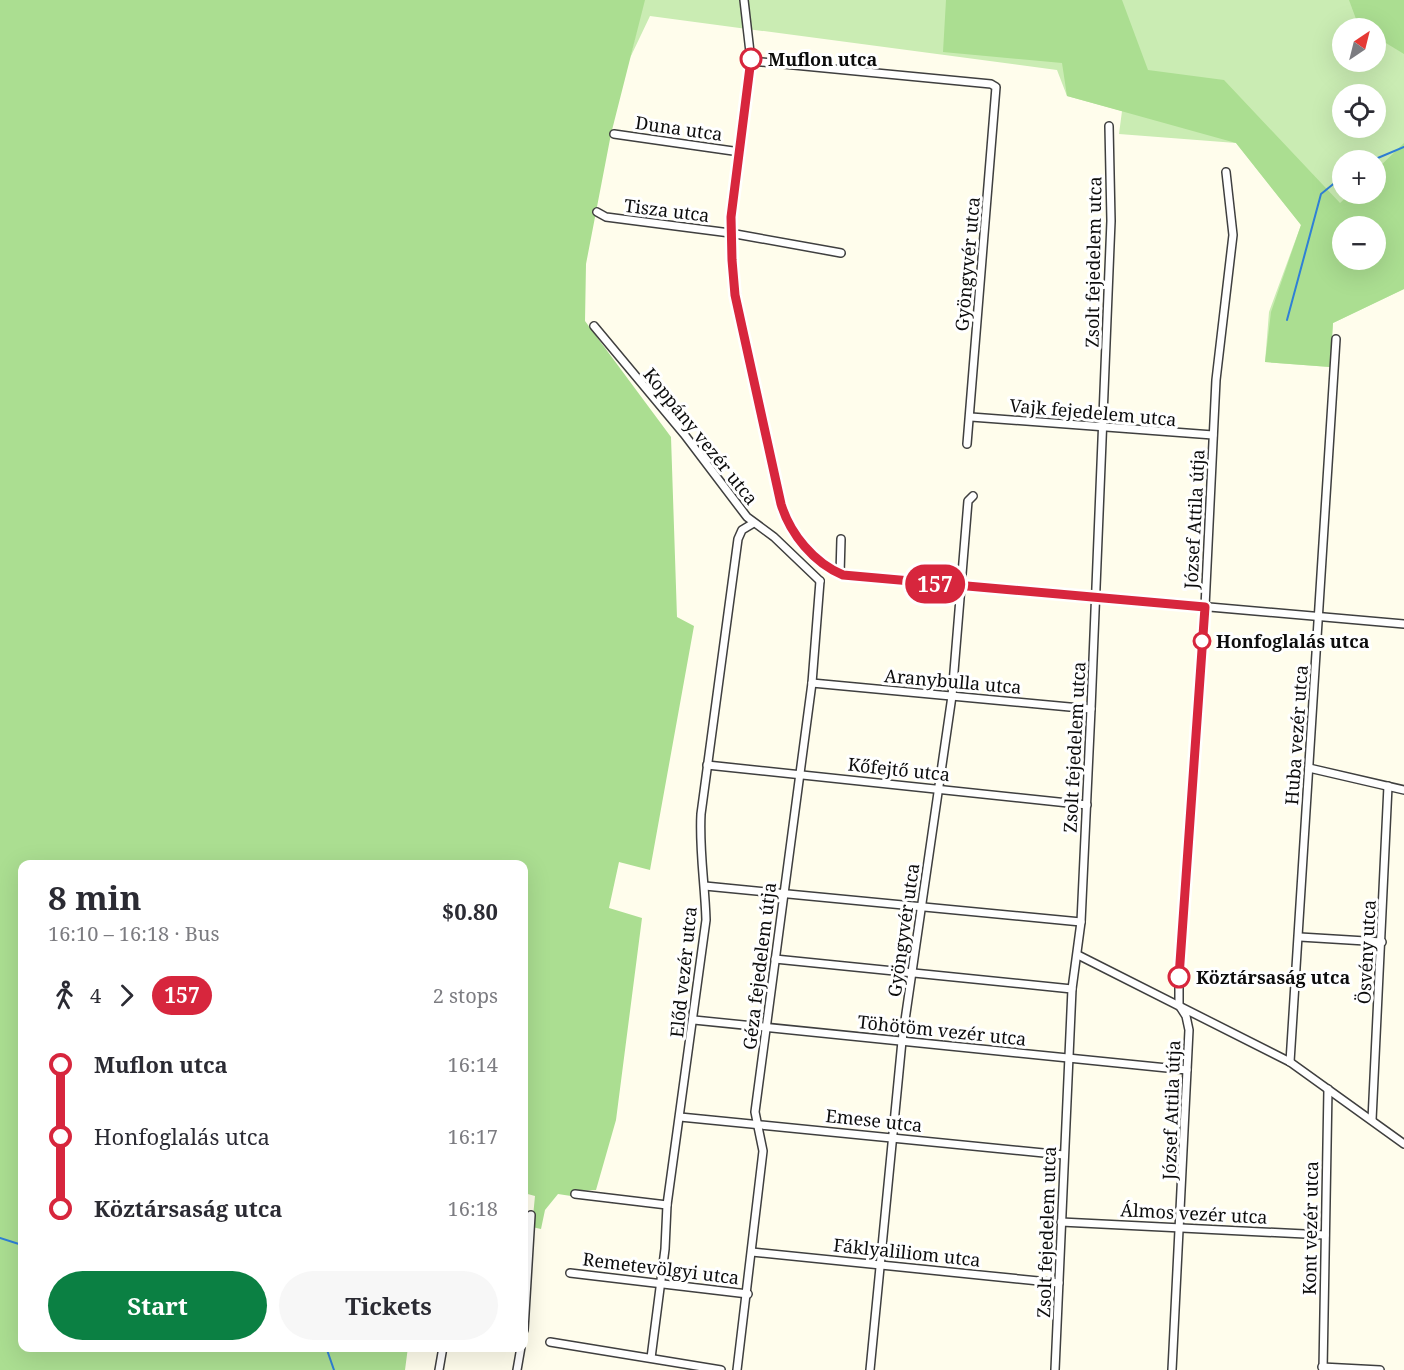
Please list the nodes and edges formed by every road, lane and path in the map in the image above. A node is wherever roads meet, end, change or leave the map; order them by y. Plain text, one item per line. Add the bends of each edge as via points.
1 (744, 0) edge
2 (751, 61) junction
3 (1109, 126) dead end
4 (614, 134) dead end
5 (740, 152) junction
6 (1226, 172) dead end
7 (597, 212) dead end
8 (730, 233) junction
9 (841, 253) dead end
10 (594, 326) dead end
11 (1336, 339) dead end
12 (971, 417) junction
13 (1103, 427) junction
14 (1213, 435) junction
15 (968, 444) dead end
16 (973, 496) dead end
17 (752, 524) junction
18 (841, 539) dead end
19 (831, 569) junction
20 (840, 574) junction
21 (820, 581) junction
22 (961, 586) junction
23 (1095, 598) junction
24 (1205, 607) junction
25 (1319, 616) junction
26 (1404, 624) edge
27 (812, 683) junction
28 (952, 696) junction
29 (1091, 709) junction
30 (707, 765) junction
31 (1309, 768) junction
32 (798, 773) junction
33 (1388, 786) junction
34 (938, 789) junction
35 (1404, 790) edge
36 (1087, 804) junction
37 (705, 886) junction
38 (784, 895) junction
39 (921, 907) junction
40 (1081, 922) junction
41 (1300, 937) junction
42 (1382, 942) junction
43 (1078, 955) junction
44 (775, 958) junction
45 (912, 972) junction
46 (1072, 989) junction
47 (1179, 1005) junction
48 (694, 1020) junction
49 (766, 1027) junction
50 (902, 1041) junction
51 (1069, 1057) junction
52 (1290, 1062) junction
53 (1187, 1070) junction
54 (1328, 1089) junction
55 (680, 1117) junction
56 (1372, 1120) junction
57 (757, 1124) junction
58 (892, 1137) junction
59 (1404, 1144) edge
60 (1064, 1155) junction
61 (575, 1194) dead end
62 (667, 1205) junction
63 (531, 1215) dead end
64 (1061, 1222) junction
65 (1181, 1226) junction
66 (1325, 1235) junction
67 (752, 1252) junction
68 (528, 1264) edge
69 (880, 1264) junction
70 (570, 1273) dead end
71 (1059, 1283) junction
72 (660, 1284) junction
73 (748, 1294) junction
74 (550, 1342) dead end
75 (442, 1352) edge
76 (520, 1352) edge
77 (651, 1358) junction
78 (1322, 1369) edge
79 (440, 1370) edge
80 (517, 1370) edge
81 (721, 1370) edge
82 (737, 1370) edge
83 (870, 1370) edge
84 (1055, 1370) edge
85 (1172, 1370) edge
86 (1380, 1370) edge

1 - 2 street
2 - 5 street
2 - 12 street, Gyöngyvér utca via 996,87
3 - 13 street, Zsolt fejedelem utca via 1111,221
4 - 5 street, Duna utca
5 - 8 street
6 - 14 street, József Attila útja via 1233,235
7 - 8 street, Tisza utca via 606,218
8 - 9 street, Tisza utca
8 - 19 street via 735,295 781,504 802,544
10 - 17 street, Koppány vezér utca via 677,425
11 - 25 street, Huba vezér utca
12 - 13 street, Vajk fejedelem utca
12 - 15 street, Gyöngyvér utca
13 - 14 street, Vajk fejedelem utca
13 - 23 street, Zsolt fejedelem utca
14 - 24 street, József Attila útja
16 - 22 street, Gyöngyvér utca via 968,501
17 - 21 street, Koppány vezér utca via 774,537
17 - 30 street, Előd vezér utca via 742,530 738,539
18 - 20 street
19 - 20 street
19 - 21 street
20 - 22 street
21 - 27 street, Géza fejedelem útja
22 - 23 street
22 - 28 street, Gyöngyvér utca
23 - 24 street
23 - 29 street, Zsolt fejedelem utca
24 - 25 street
24 - 47 street, József Attila útja
25 - 26 street
25 - 31 street, Huba vezér utca
27 - 28 street, Aranybulla utca
27 - 32 street, Géza fejedelem útja
28 - 29 street, Aranybulla utca
28 - 34 street, Gyöngyvér utca
29 - 36 street, Zsolt fejedelem utca
30 - 32 street, Kőfejtő utca
30 - 37 street, Előd vezér utca via 699,852
31 - 33 street
31 - 41 street, Huba vezér utca
32 - 34 street, Kőfejtő utca
32 - 38 street, Géza fejedelem útja
33 - 35 street
33 - 42 street, Ösvény utca
34 - 36 street, Kőfejtő utca
34 - 39 street, Gyöngyvér utca
36 - 40 street, Zsolt fejedelem utca
37 - 38 street
37 - 48 street, Előd vezér utca via 706,920
38 - 39 street
38 - 44 street, Géza fejedelem útja
39 - 40 street
39 - 45 street, Gyöngyvér utca
40 - 43 street, Zsolt fejedelem utca
41 - 42 street
41 - 52 street, Huba vezér utca
42 - 56 street, Ösvény utca
43 - 46 street, Zsolt fejedelem utca
43 - 47 street
44 - 45 street
44 - 49 street, Géza fejedelem útja
45 - 46 street
45 - 50 street, Gyöngyvér utca
46 - 51 street, Zsolt fejedelem utca
47 - 52 street
47 - 53 street, József Attila útja via 1189,1030
48 - 49 street, Töhötöm vezér utca
48 - 55 street, Előd vezér utca
49 - 50 street, Töhötöm vezér utca
49 - 57 street, Géza fejedelem útja via 755,1112
50 - 51 street, Töhötöm vezér utca
50 - 58 street, Gyöngyvér utca
51 - 53 street, Töhötöm vezér utca
51 - 60 street, Zsolt fejedelem utca
52 - 54 street
53 - 65 street, József Attila útja
54 - 56 street
54 - 66 street, Kont vezér utca
55 - 57 street, Emese utca
55 - 62 street, Előd vezér utca
56 - 59 street
57 - 58 street, Emese utca
57 - 67 street, Géza fejedelem útja via 764,1151
58 - 60 street, Emese utca
58 - 69 street, Gyöngyvér utca
60 - 64 street, Zsolt fejedelem utca
61 - 62 street
62 - 72 street, Előd vezér utca
63 - 68 street
64 - 65 street, Álmos vezér utca
64 - 71 street, Zsolt fejedelem utca
65 - 66 street, Álmos vezér utca
65 - 85 street, József Attila útja
66 - 78 street, Kont vezér utca
67 - 69 street, Fáklyaliliom utca
67 - 73 street, Géza fejedelem útja
69 - 71 street, Fáklyaliliom utca
69 - 83 street, Gyöngyvér utca
70 - 72 street, Remetevölgyi utca
71 - 84 street, Zsolt fejedelem utca
72 - 73 street, Remetevölgyi utca
72 - 77 street, Előd vezér utca
73 - 82 street, Géza fejedelem útja
74 - 77 street
75 - 79 street
76 - 80 street
77 - 81 street
78 - 86 street

